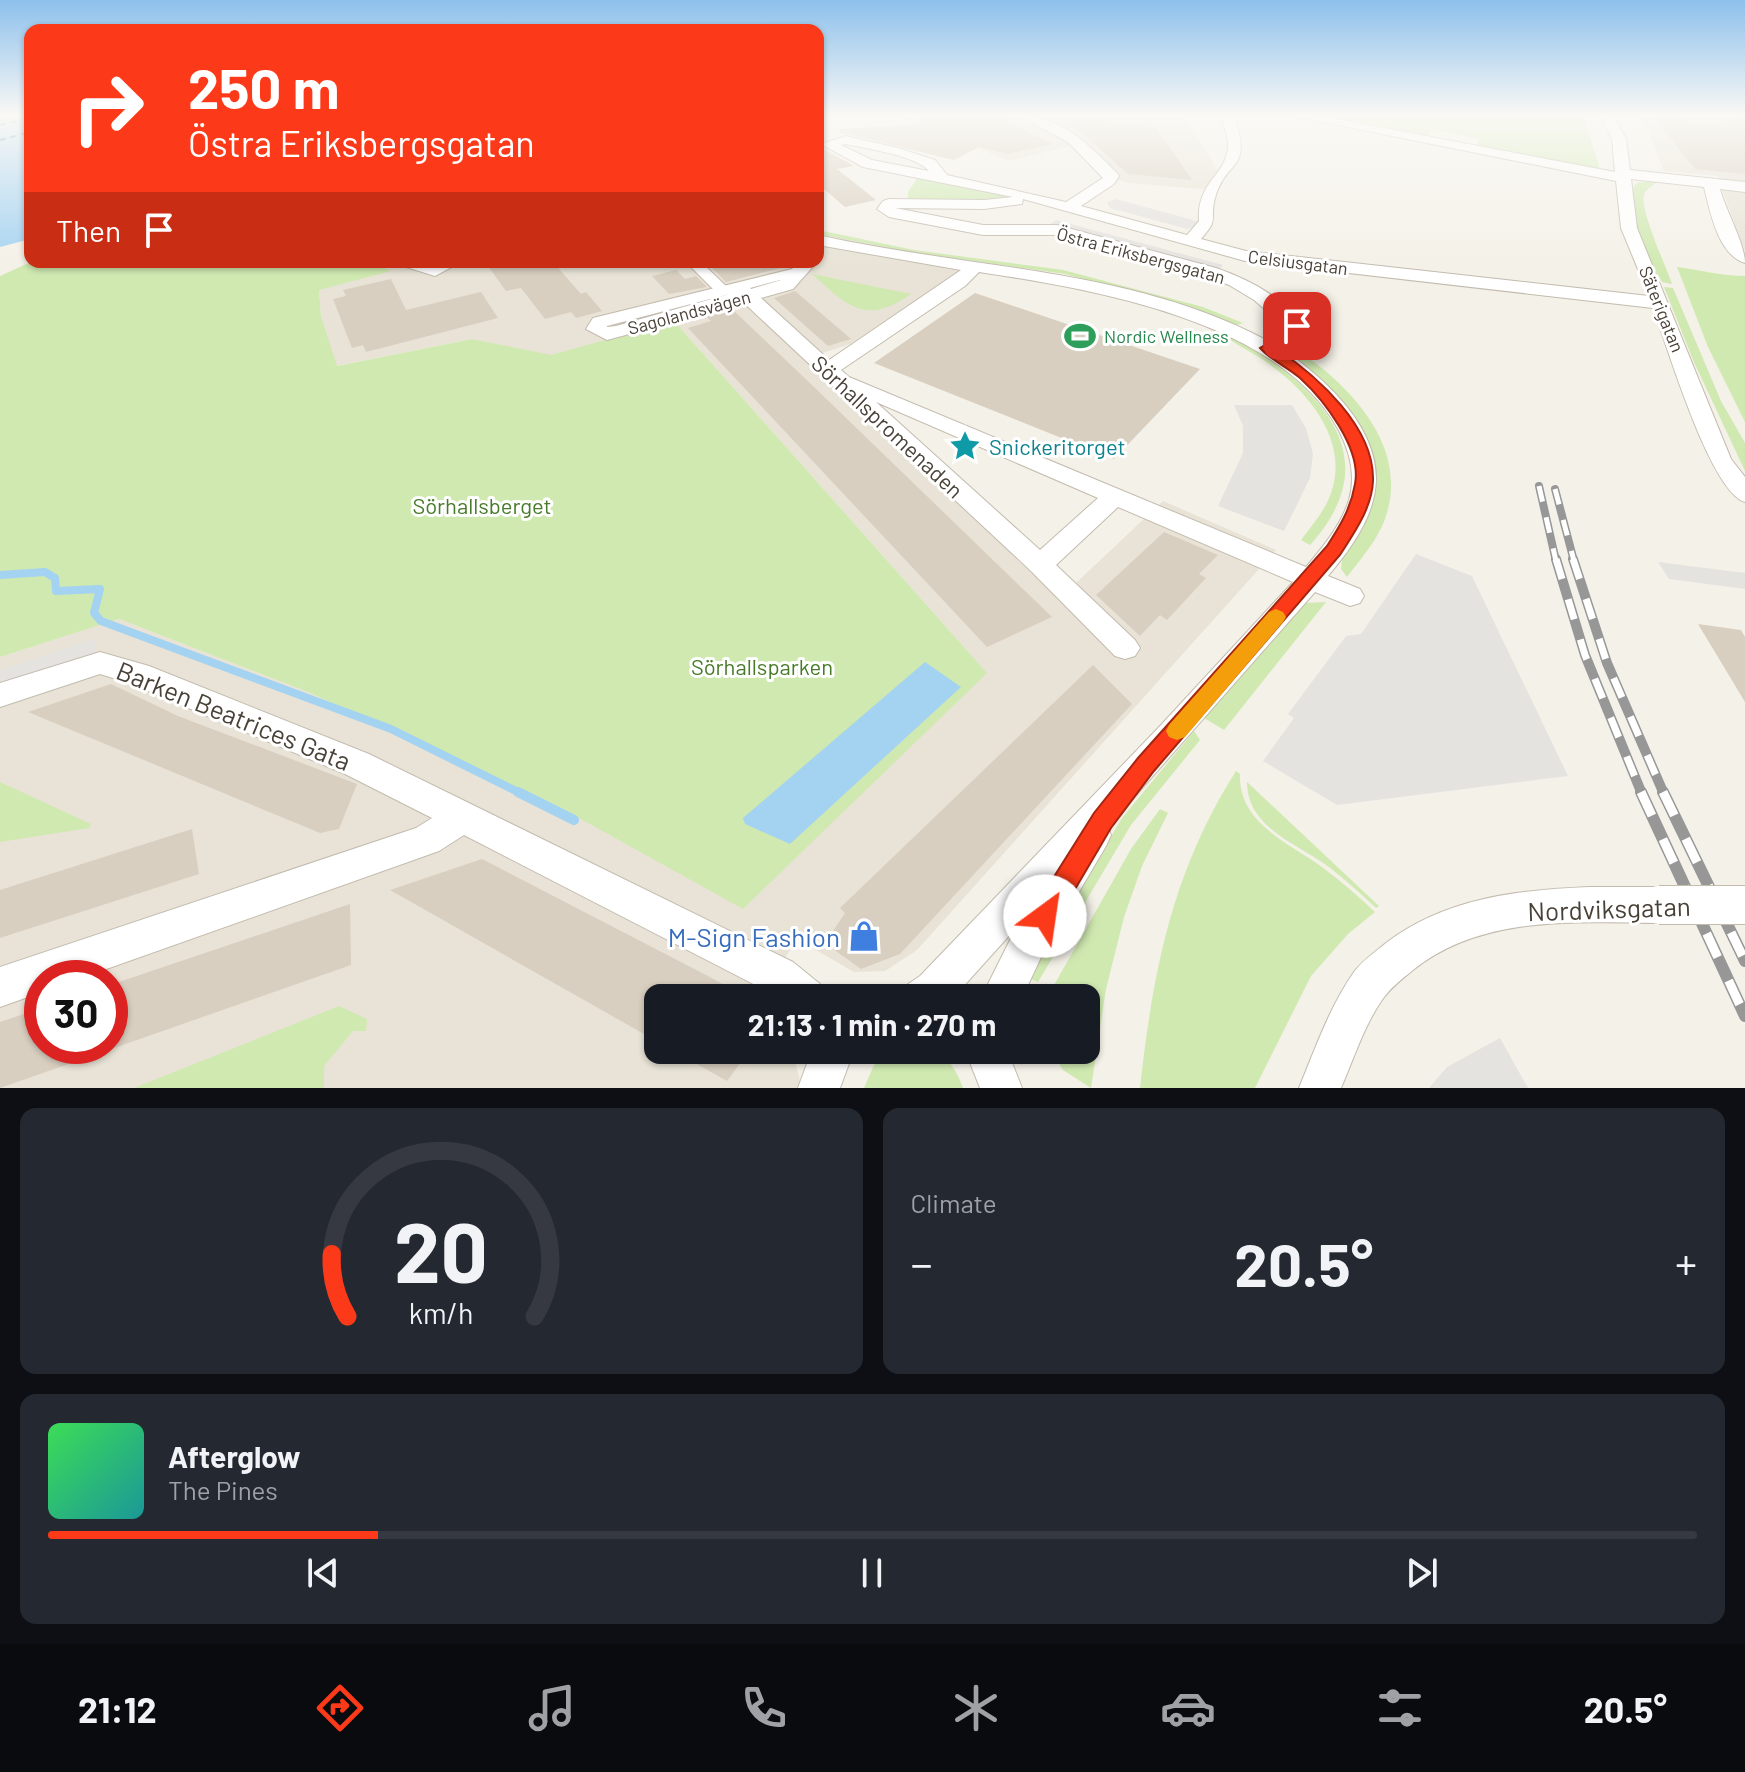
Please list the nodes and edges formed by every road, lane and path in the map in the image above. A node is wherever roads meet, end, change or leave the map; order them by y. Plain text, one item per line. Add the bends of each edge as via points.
1 (879, 166) edge
2 (928, 166) edge
3 (1102, 166) edge
4 (1228, 166) edge
5 (1567, 166) edge
6 (1622, 166) edge
7 (1623, 176) junction
8 (942, 178) junction
9 (1711, 184) junction
10 (1745, 187) edge
11 (1026, 196) junction
12 (1069, 207) junction
13 (1719, 214) junction
14 (1745, 221) edge
15 (1190, 241) junction
16 (824, 245) edge
17 (1745, 258) edge
18 (974, 267) junction
19 (702, 268) edge
20 (803, 268) edge
21 (736, 291) junction
22 (1661, 303) junction
23 (1267, 348) junction
24 (834, 376) junction
25 (1745, 494) edge
26 (1114, 497) junction
27 (1040, 565) junction
28 (1309, 579) junction
29 (1350, 596) dead end
30 (1125, 648) dead end
31 (0, 695) edge
32 (1146, 765) junction
33 (462, 817) junction
34 (1745, 905) edge
35 (789, 984) edge
36 (940, 984) edge
37 (1008, 984) edge
38 (0, 987) edge
39 (828, 1064) edge
40 (819, 1088) edge
41 (1320, 1088) edge

1 - 8 street, Celsiusgatan
2 - 8 street, Celsiusgatan
3 - 12 street via 1112,176 1109,181
4 - 15 street via 1207,194 1207,222
5 - 7 street
6 - 7 street, Säterigatan
7 - 9 street
7 - 22 street, Säterigatan via 1629,228
8 - 11 street, Celsiusgatan
9 - 10 street
9 - 13 street
11 - 12 street, Celsiusgatan
11 - 23 street, Östra Eriksbergsgatan via 984,205 902,202 885,209 983,230 1057,230 1235,281 1299,329
12 - 15 street, Celsiusgatan
13 - 14 street
13 - 17 street via 1734,248
15 - 22 street, Celsiusgatan via 1245,256
16 - 18 street
18 - 23 street via 1138,300
18 - 24 street
19 - 21 street
20 - 21 street, Sagolandsvägen
21 - 21 street, Sagolandsvägen via 600,322 596,329 607,334
21 - 24 street, Sörhallspromenaden
22 - 25 street, Säterigatan via 1720,460
23 - 28 street via 1304,374 1340,414 1363,467 1365,481 1355,516
24 - 26 street
24 - 27 street, Sörhallspromenaden
26 - 27 street
26 - 28 street
27 - 30 street, Sörhallspromenaden
28 - 29 street
28 - 32 street
31 - 33 street, Barken Beatrices Gata via 79,668 109,664 357,764
32 - 36 street
32 - 37 street via 1103,821
33 - 35 street, Barken Beatrices Gata
33 - 38 street via 427,840
34 - 41 street, Nordviksgatan, bridge via 1526,909 1440,932 1400,954 1368,985
39 - 40 street

